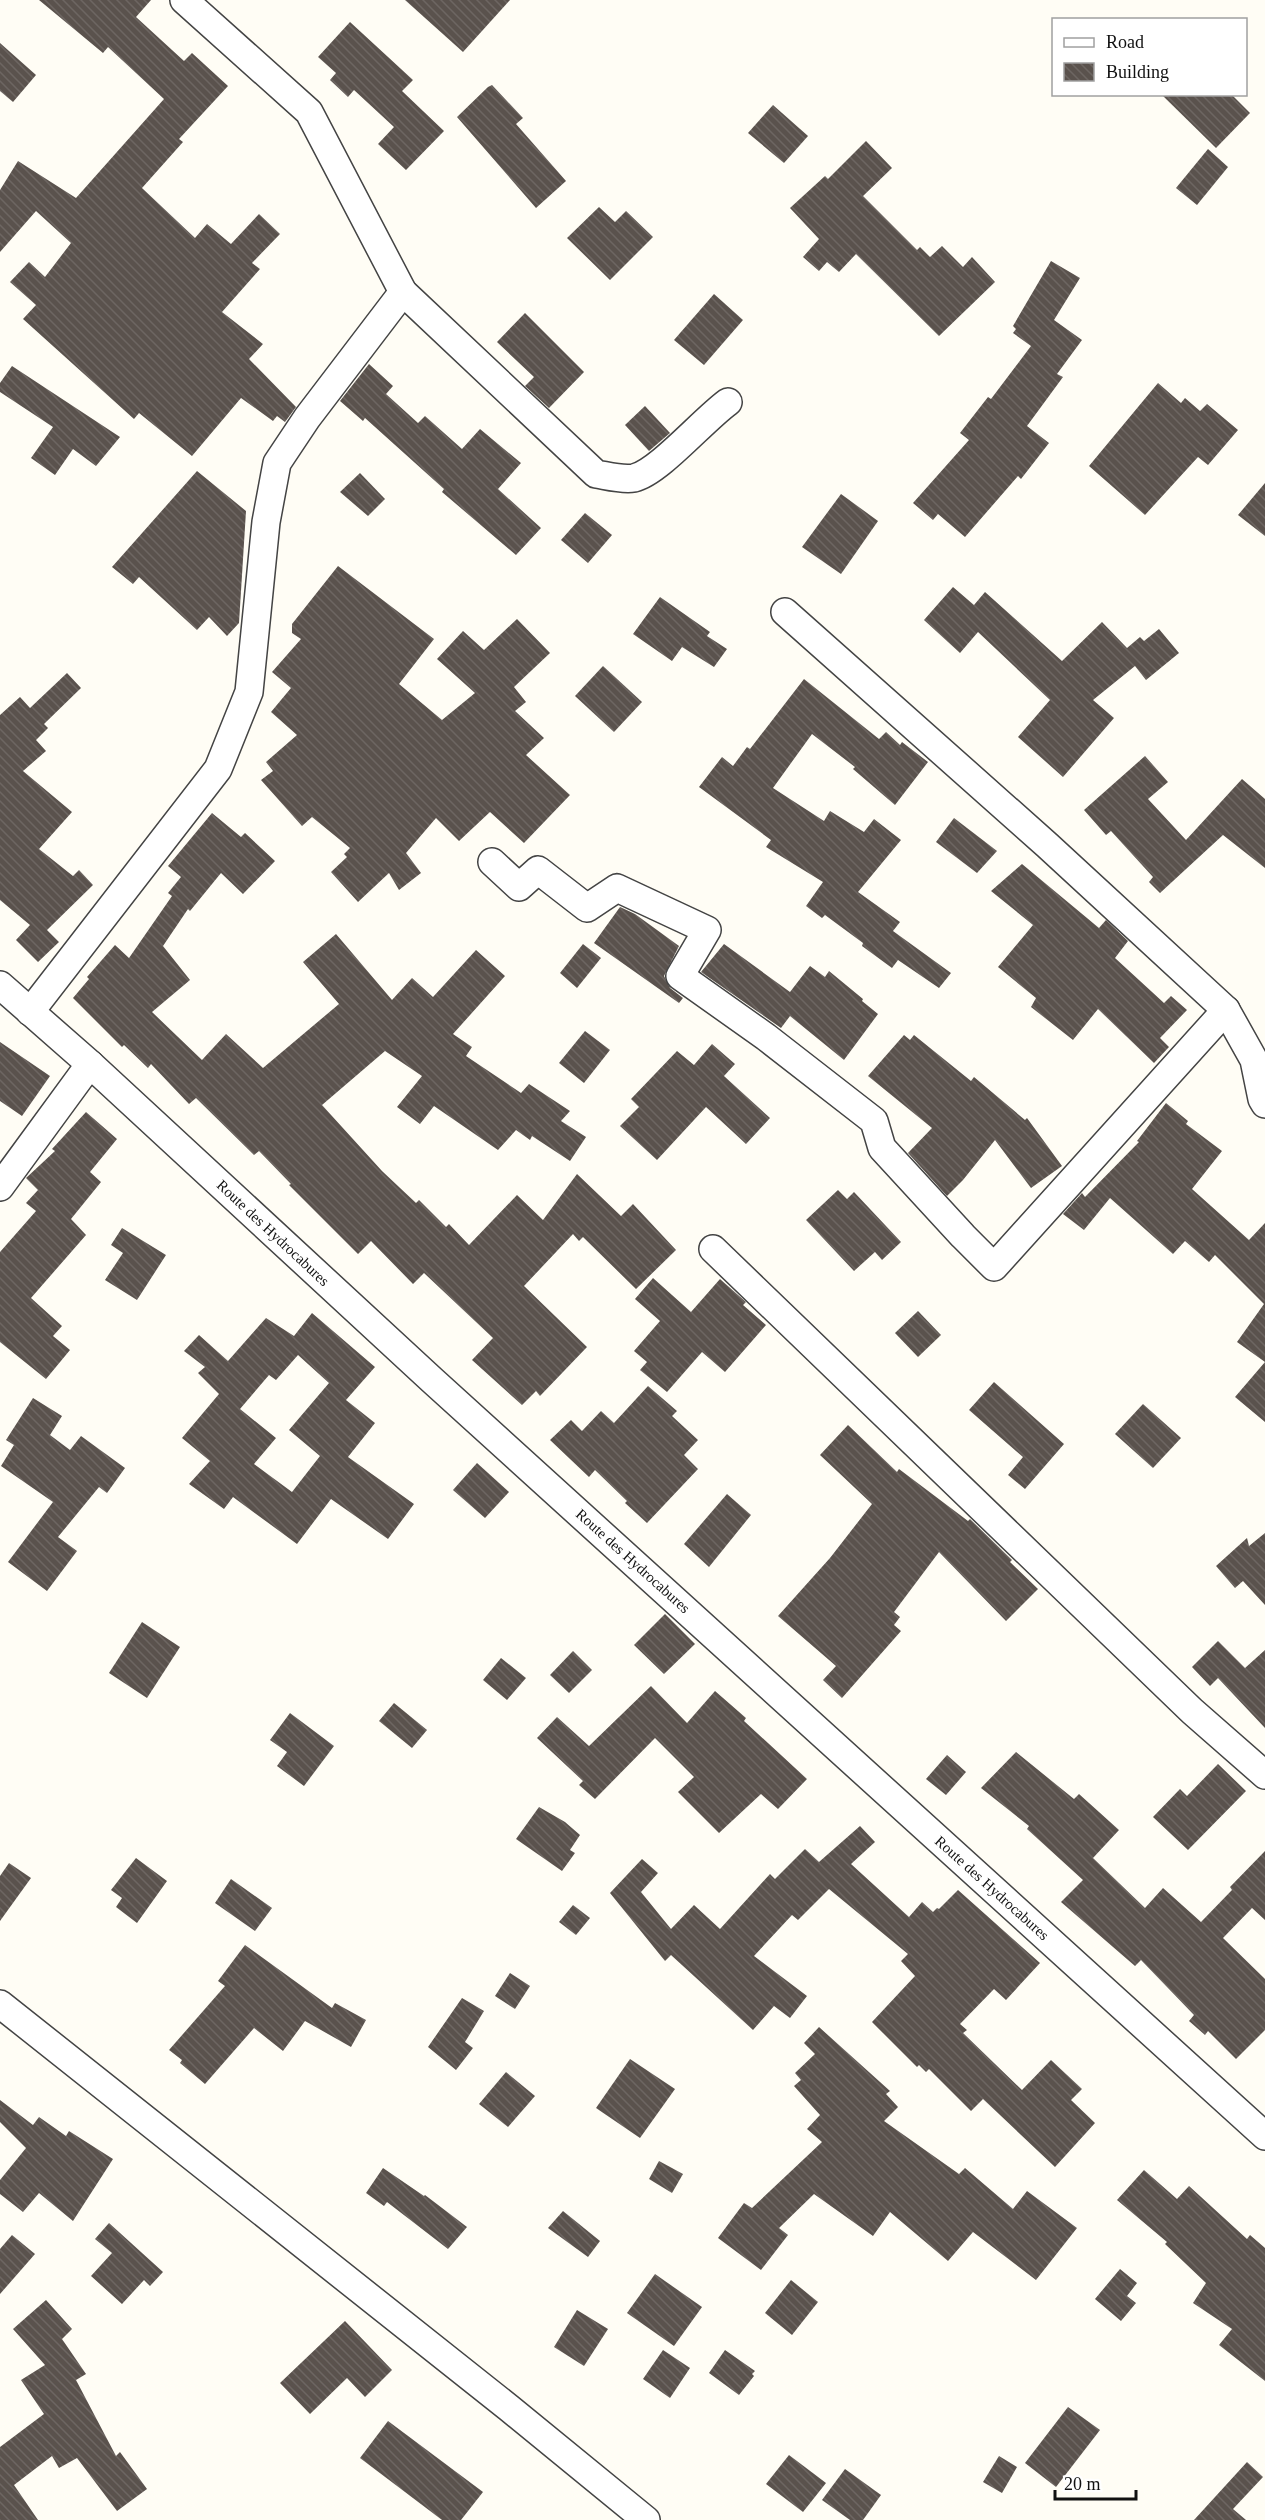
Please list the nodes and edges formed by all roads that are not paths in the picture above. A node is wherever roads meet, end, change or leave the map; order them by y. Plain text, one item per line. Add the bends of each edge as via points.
1 (184, 0) edge
2 (403, 292) junction
3 (728, 402) dead end
4 (785, 612) dead end
5 (492, 862) dead end
6 (0, 985) edge
7 (1226, 1010) junction
8 (30, 1012) junction
9 (90, 1064) junction
10 (1265, 1104) edge
11 (0, 1187) edge
12 (713, 1249) dead end
13 (1265, 1774) edge
14 (0, 2004) edge
15 (1265, 2136) edge
16 (646, 2520) edge

1 - 2 street via 309,112
2 - 3 street via 596,474 632,478 649,472
2 - 8 street via 277,463 266,522 249,692 218,769
4 - 7 street
5 - 7 street via 519,887 538,870 587,908 617,888 707,930 680,976 874,1121 882,1148 994,1267
6 - 8 street, Route des Hydrocabures
7 - 10 street via 1254,1060
8 - 9 street, Route des Hydrocabures
9 - 11 street
9 - 15 street, Route des Hydrocabures
12 - 13 street via 1192,1711
14 - 16 street

